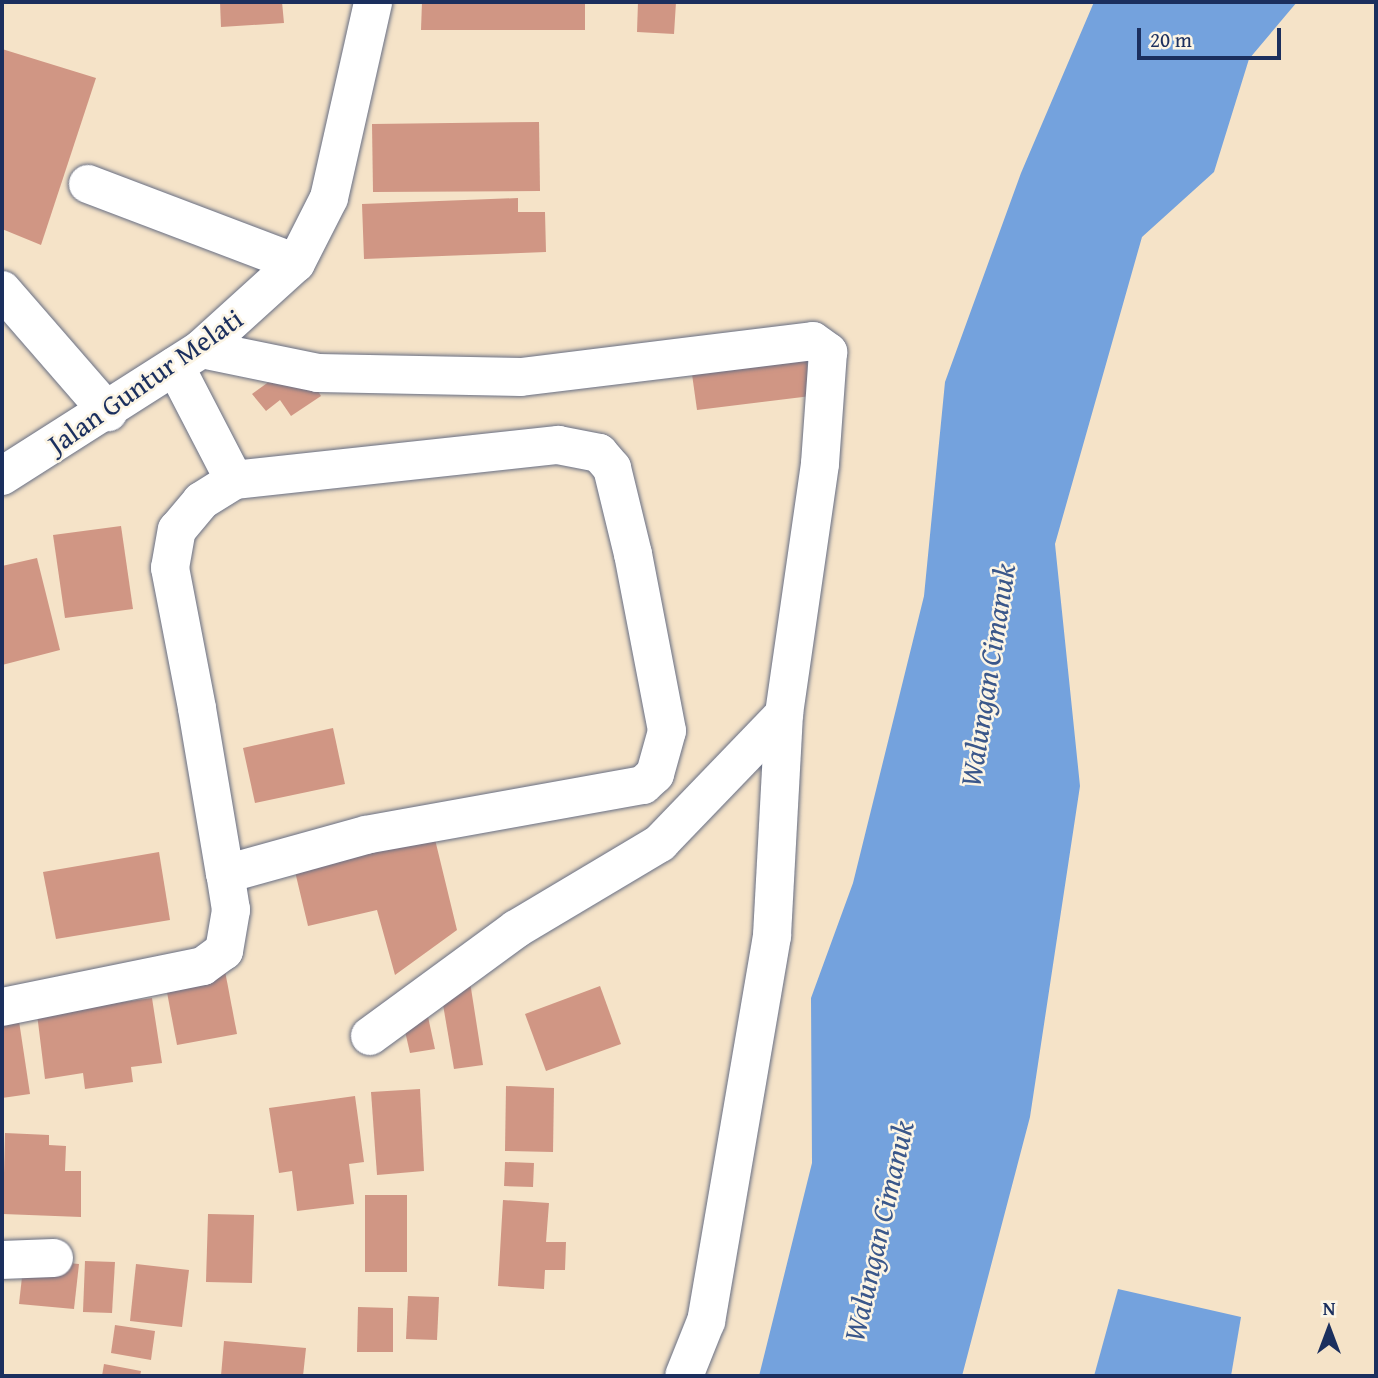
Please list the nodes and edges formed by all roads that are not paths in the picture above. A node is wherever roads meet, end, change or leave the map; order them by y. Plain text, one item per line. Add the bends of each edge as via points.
1 (373, 2) edge
2 (89, 184) dead end
3 (296, 262) junction
4 (2, 290) edge
5 (188, 358) junction
6 (108, 412) junction
7 (2, 477) edge
8 (234, 480) junction
9 (784, 714) junction
10 (225, 874) junction
11 (2, 1007) edge
12 (370, 1036) dead end
13 (54, 1258) dead end
14 (2, 1260) edge
15 (684, 1376) edge

1 - 3 street, Jalan Guntur Melati via 329,198
2 - 3 street
3 - 5 street, Jalan Guntur Melati
4 - 6 street
5 - 6 street, Jalan Guntur Melati
5 - 8 street
5 - 9 street via 318,373 521,377 813,341 822,345 828,352 820,464
6 - 7 street, Jalan Guntur Melati
8 - 10 street via 185,517 170,548
8 - 10 street via 558,445 599,453 612,468 633,554 667,745 655,774 643,785 507,814 366,835
9 - 12 street via 660,843 516,929
9 - 15 street via 772,936 706,1321
10 - 11 street via 231,910 216,961
13 - 14 street

